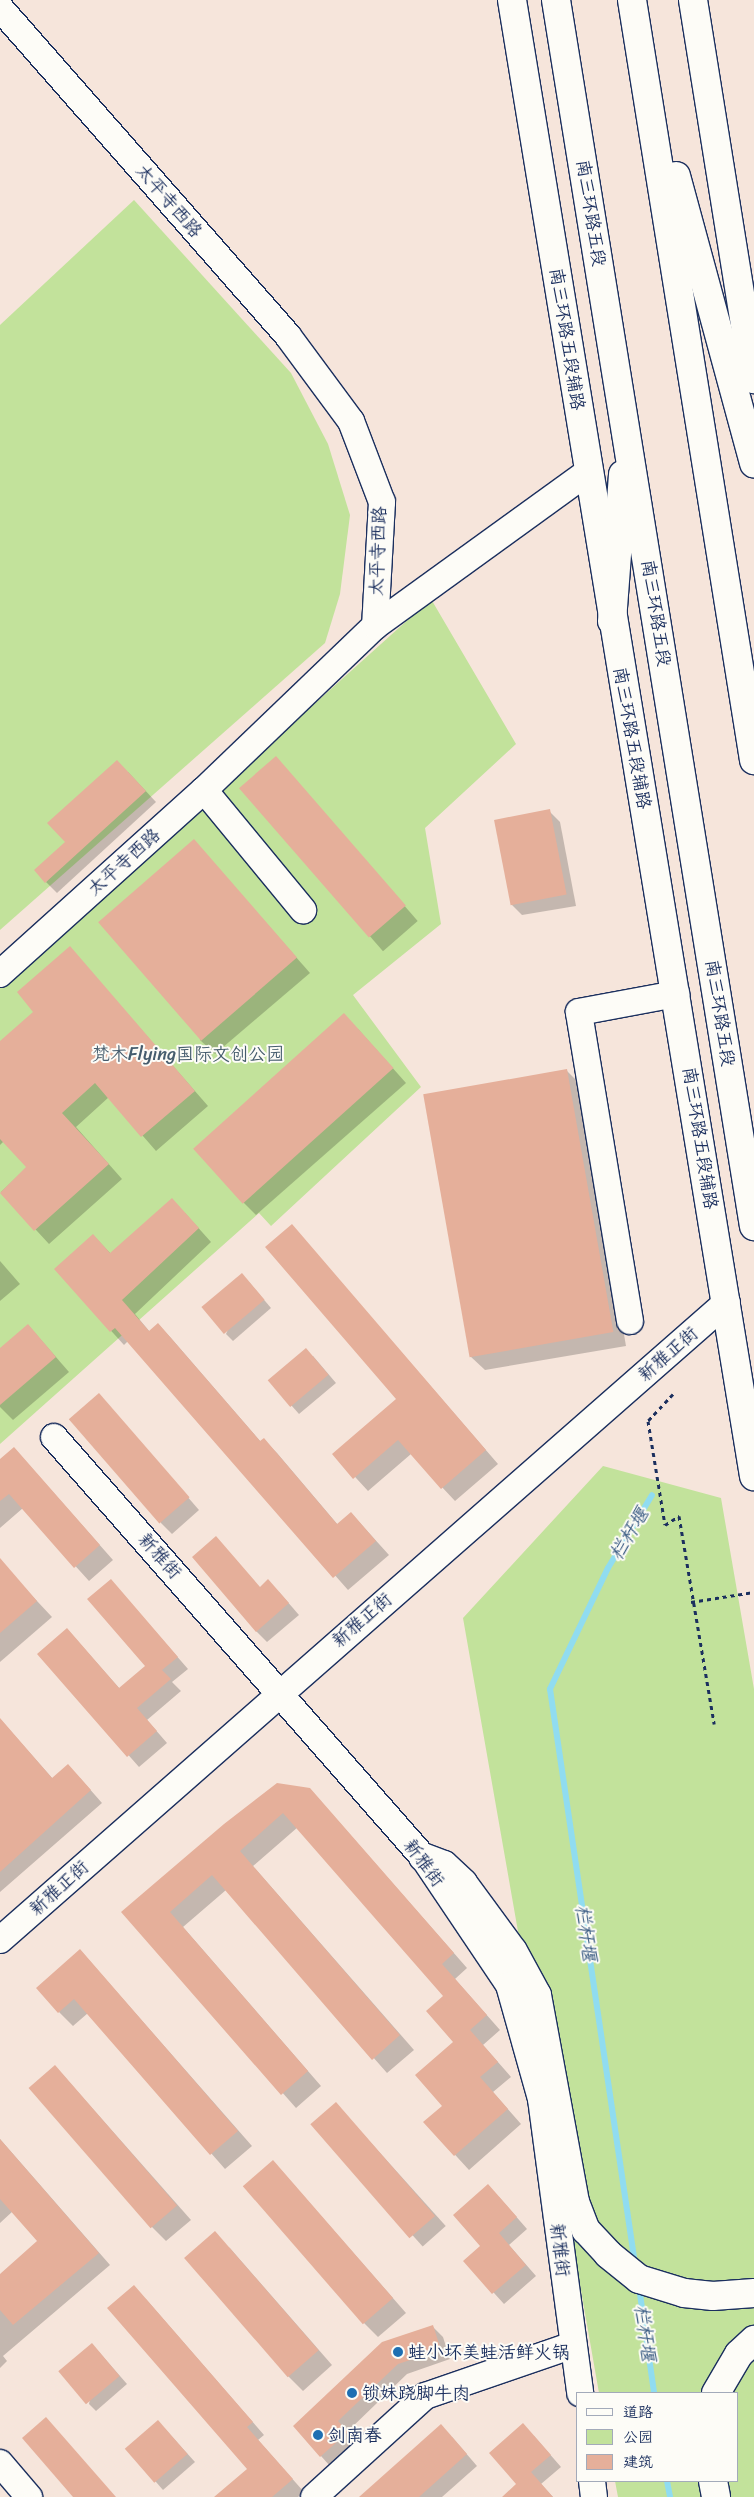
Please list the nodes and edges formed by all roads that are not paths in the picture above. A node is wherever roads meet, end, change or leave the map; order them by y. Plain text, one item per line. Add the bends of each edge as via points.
1 (512, 0) edge
2 (556, 0) edge
3 (632, 0) edge
4 (692, 0) edge
5 (0, 8) edge
6 (638, 37) junction
7 (754, 379) edge
8 (626, 430) junction
9 (754, 464) edge
10 (588, 472) junction
11 (612, 621) junction
12 (375, 626) junction
13 (754, 760) edge
14 (204, 790) junction
15 (303, 910) dead end
16 (0, 974) edge
17 (676, 994) junction
18 (754, 1226) edge
19 (727, 1302) junction
20 (630, 1322) dead end
21 (54, 1437) dead end
22 (754, 1476) edge
23 (280, 1692) junction
24 (423, 1857) junction
25 (0, 1940) edge
26 (754, 2293) edge
27 (754, 2340) edge
28 (573, 2345) junction
29 (580, 2392) edge
30 (717, 2392) edge
31 (0, 2462) edge
32 (592, 2482) edge
33 (713, 2482) edge
34 (29, 2497) edge
35 (314, 2497) edge
36 (594, 2497) edge
37 (716, 2497) edge

1 - 10 main road, 南三环路五段辅路
2 - 8 main road, 南三环路五段
3 - 6 main road
4 - 7 main road
5 - 12 street, 太平寺西路 via 288,336 350,422 382,502
6 - 9 main road
6 - 13 main road
8 - 11 main road
8 - 18 main road, 南三环路五段
10 - 11 main road, 南三环路五段辅路
10 - 12 street
11 - 17 main road, 南三环路五段辅路
12 - 14 street, 太平寺西路
14 - 15 street
14 - 16 street, 太平寺西路
17 - 19 main road, 南三环路五段辅路
17 - 20 street via 579,1012
19 - 22 main road, 南三环路五段辅路
19 - 23 street, 新雅正街
21 - 23 street, 新雅街
23 - 24 street, 新雅街
23 - 25 street, 新雅正街
24 - 26 main road via 444,1865 463,1883 513,1951 537,1995 575,2202 586,2230 608,2254 639,2279 684,2294
24 - 28 street, 新雅街 via 509,1985 541,2099
27 - 30 main road via 739,2354
28 - 29 street, 新雅街
28 - 35 street via 425,2396
31 - 34 street
32 - 36 street
33 - 37 main road

